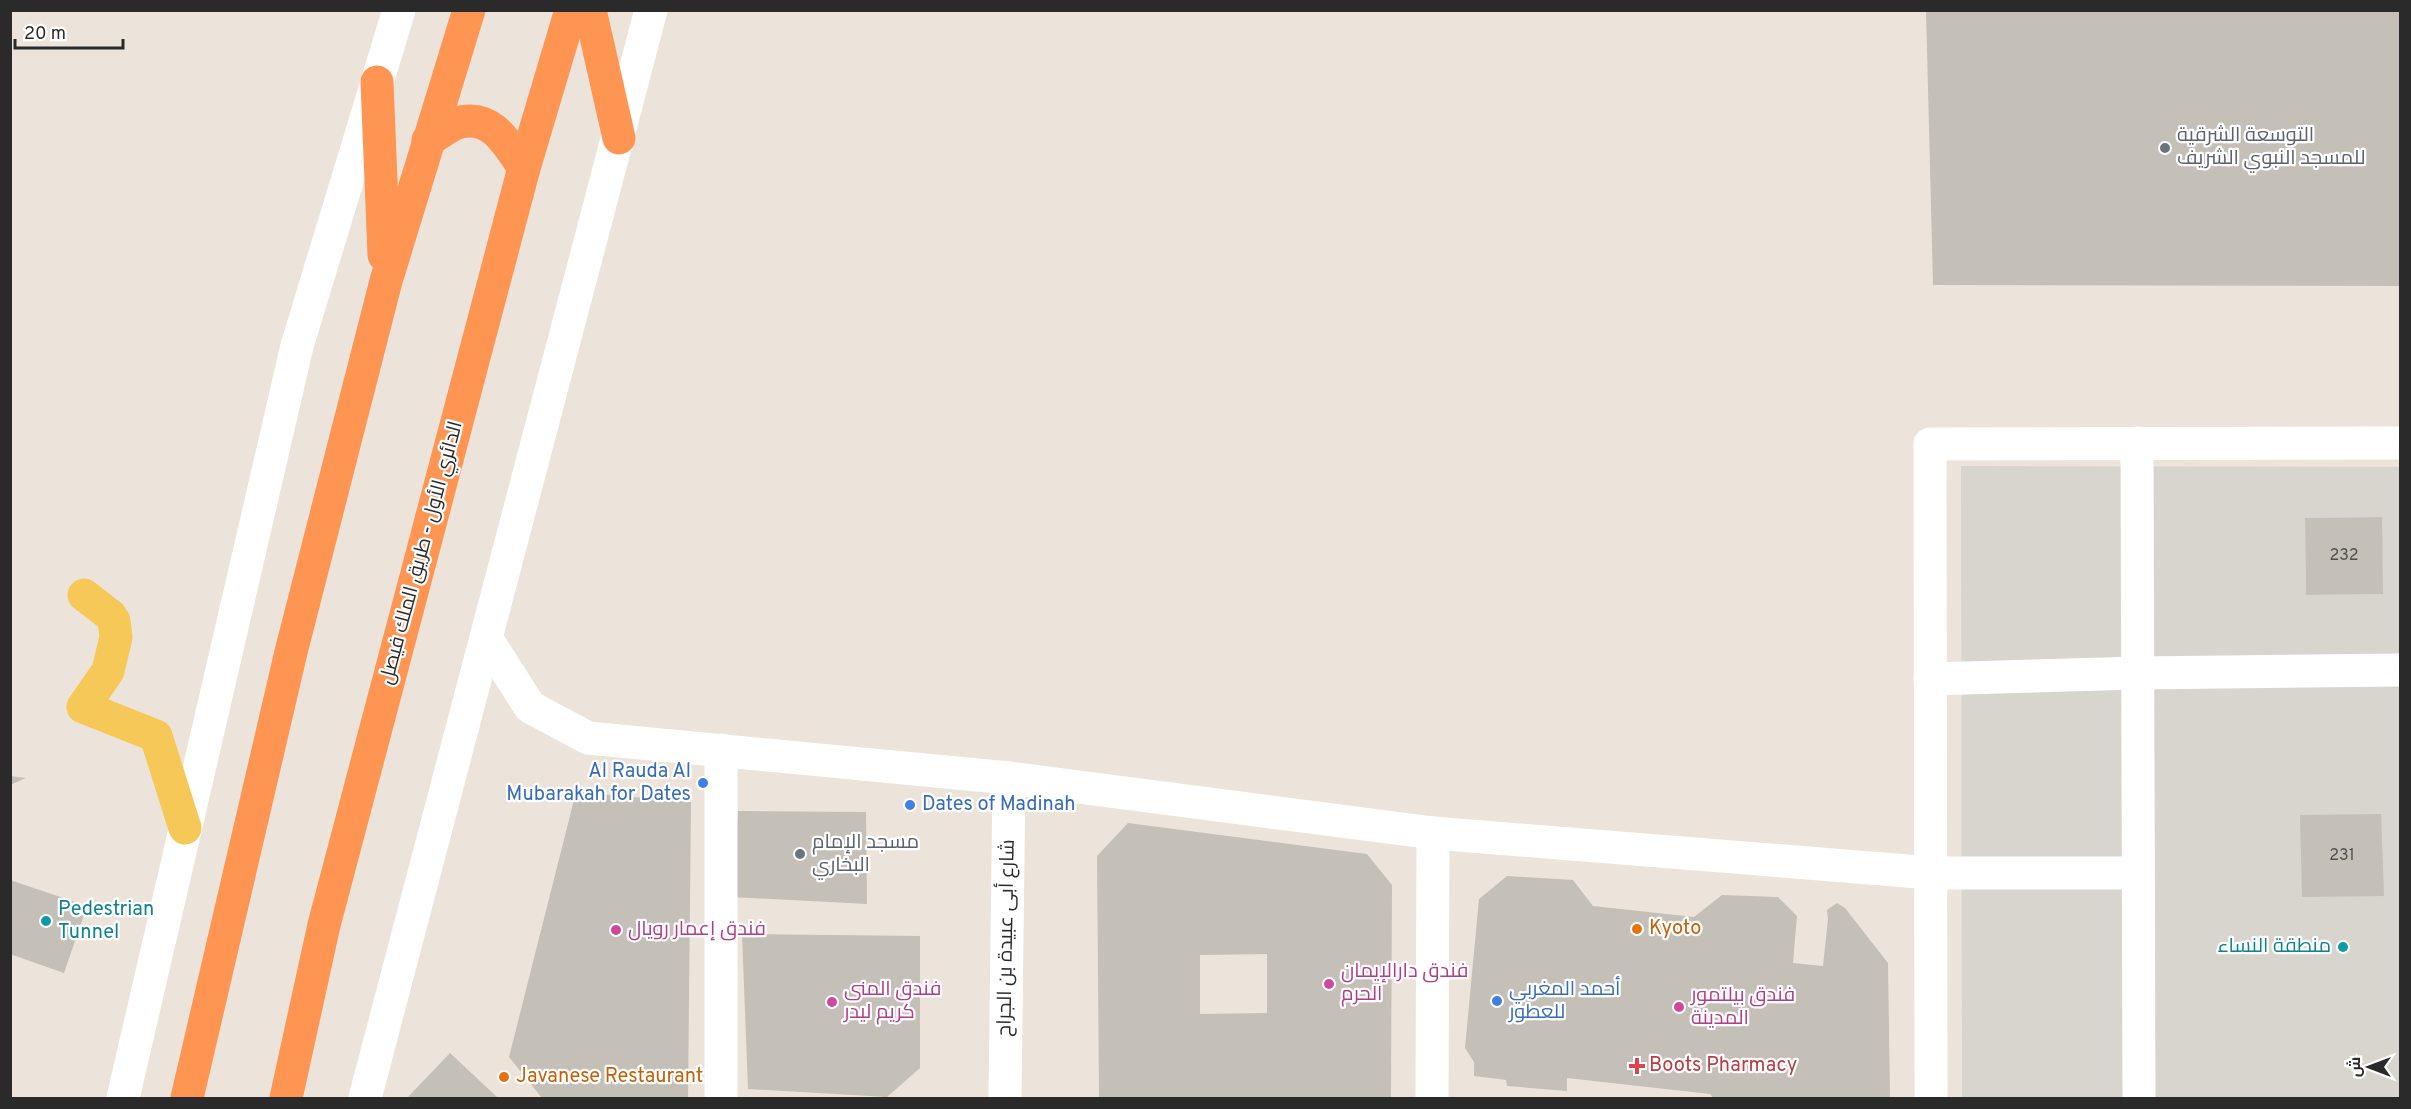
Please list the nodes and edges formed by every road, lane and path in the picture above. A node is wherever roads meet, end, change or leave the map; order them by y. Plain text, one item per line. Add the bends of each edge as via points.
1 (399, 10) edge
2 (469, 10) edge
3 (571, 10) edge
4 (590, 10) edge
5 (651, 10) edge
6 (377, 82) junction
7 (619, 138) junction
8 (428, 140) junction
9 (524, 168) junction
10 (386, 281) junction
11 (2137, 443) junction
12 (2400, 443) edge
13 (84, 595) dead end
14 (486, 638) junction
15 (2400, 670) edge
16 (2138, 673) junction
17 (1930, 679) junction
18 (721, 750) junction
19 (1010, 778) junction
20 (185, 828) junction
21 (1433, 833) junction
22 (1932, 873) junction
23 (2138, 873) junction
24 (123, 1098) edge
25 (187, 1098) edge
26 (286, 1098) edge
27 (365, 1098) edge
28 (721, 1098) edge
29 (1005, 1098) edge
30 (1432, 1098) edge
31 (1931, 1098) edge
32 (2139, 1098) edge

1 - 6 street
2 - 8 highway
3 - 9 highway, الدائري الأول - طريق الملك فيصل
4 - 7 highway
5 - 7 street
6 - 10 highway
6 - 20 street via 297,346
7 - 14 street
8 - 9 highway via 459,122 478,122 498,131
8 - 10 highway
9 - 26 highway, الدائري الأول - طريق الملك فيصل via 324,925
10 - 25 highway via 291,652
11 - 12 street
11 - 16 street
11 - 17 street via 1930,444
13 - 20 main road via 110,615 116,637 108,670 83,707 156,736
14 - 18 street via 530,707 588,738
14 - 27 street
15 - 16 street
16 - 17 street
16 - 23 street
17 - 22 street
18 - 19 street
18 - 28 street
19 - 21 street
19 - 29 street, شارع أبى عبيدة بن الجراح
20 - 24 street
21 - 22 street
21 - 30 street
22 - 23 street
22 - 31 street
23 - 32 street

